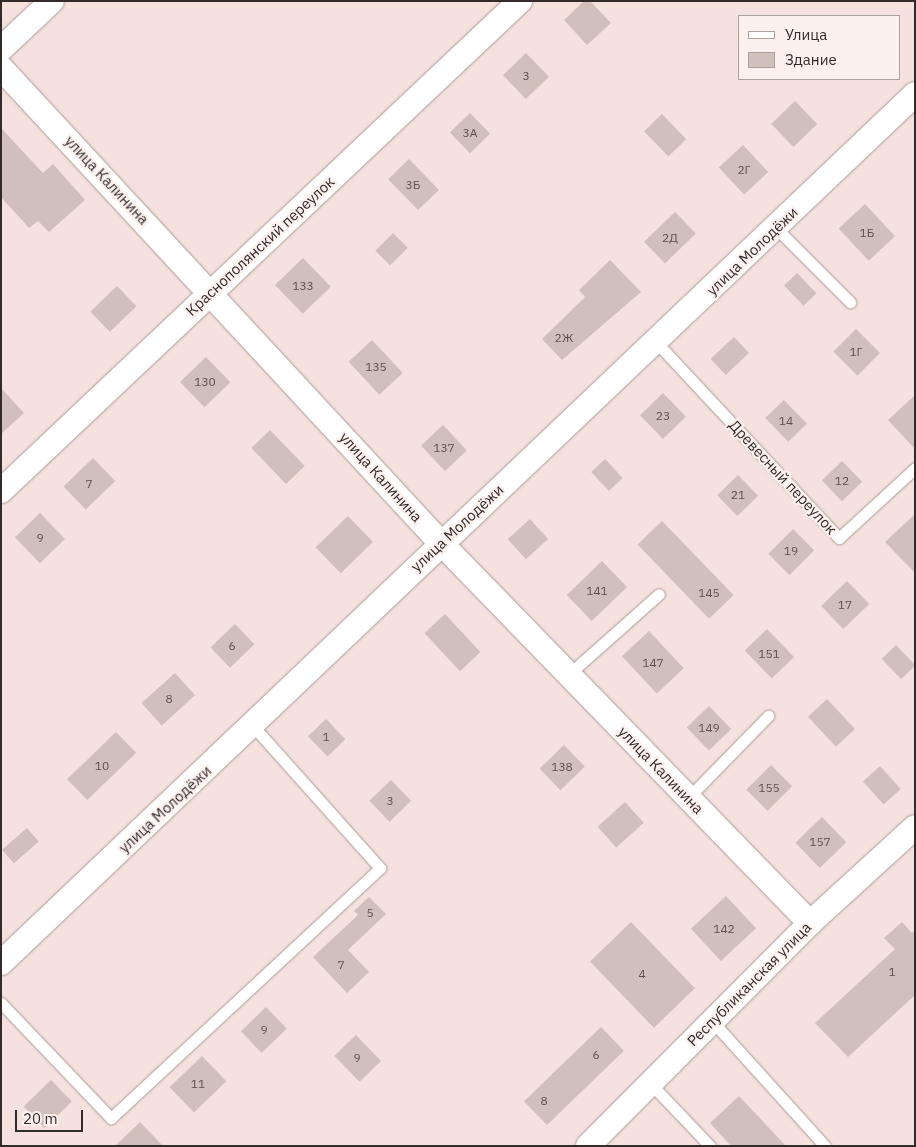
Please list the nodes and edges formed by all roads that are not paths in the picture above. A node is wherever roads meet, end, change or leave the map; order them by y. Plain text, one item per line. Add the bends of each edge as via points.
1 (52, 1) edge
2 (520, 1) edge
3 (1, 49) edge
4 (1, 68) edge
5 (913, 98) edge
6 (776, 228) junction
7 (212, 292) junction
8 (850, 302) dead end
9 (657, 342) junction
10 (915, 468) edge
11 (1, 491) edge
12 (440, 542) junction
13 (659, 594) dead end
14 (569, 674) junction
15 (768, 716) dead end
16 (253, 726) junction
17 (688, 798) junction
18 (915, 827) edge
19 (810, 923) junction
20 (1, 964) edge
21 (1, 1003) edge
22 (712, 1022) junction
23 (650, 1083) junction
24 (588, 1146) edge
25 (710, 1146) edge
26 (826, 1146) edge

1 - 3 street
2 - 7 street, Краснополянский переулок
4 - 7 street, улица Калинина
5 - 6 street, улица Молодёжи
6 - 8 lane
6 - 9 street, улица Молодёжи
7 - 11 street, Краснополянский переулок
7 - 12 street, улица Калинина
9 - 10 lane, Древесный переулок via 839,538
9 - 12 street, улица Молодёжи
12 - 14 street, улица Калинина
12 - 16 street, улица Молодёжи
13 - 14 lane
14 - 17 street, улица Калинина
15 - 17 lane
16 - 20 street, улица Молодёжи
16 - 21 lane via 380,868 111,1118
17 - 19 street, улица Калинина
18 - 19 street, Республиканская улица
19 - 22 street, Республиканская улица
22 - 23 street, Республиканская улица
22 - 26 lane
23 - 24 street, Республиканская улица
23 - 25 lane

